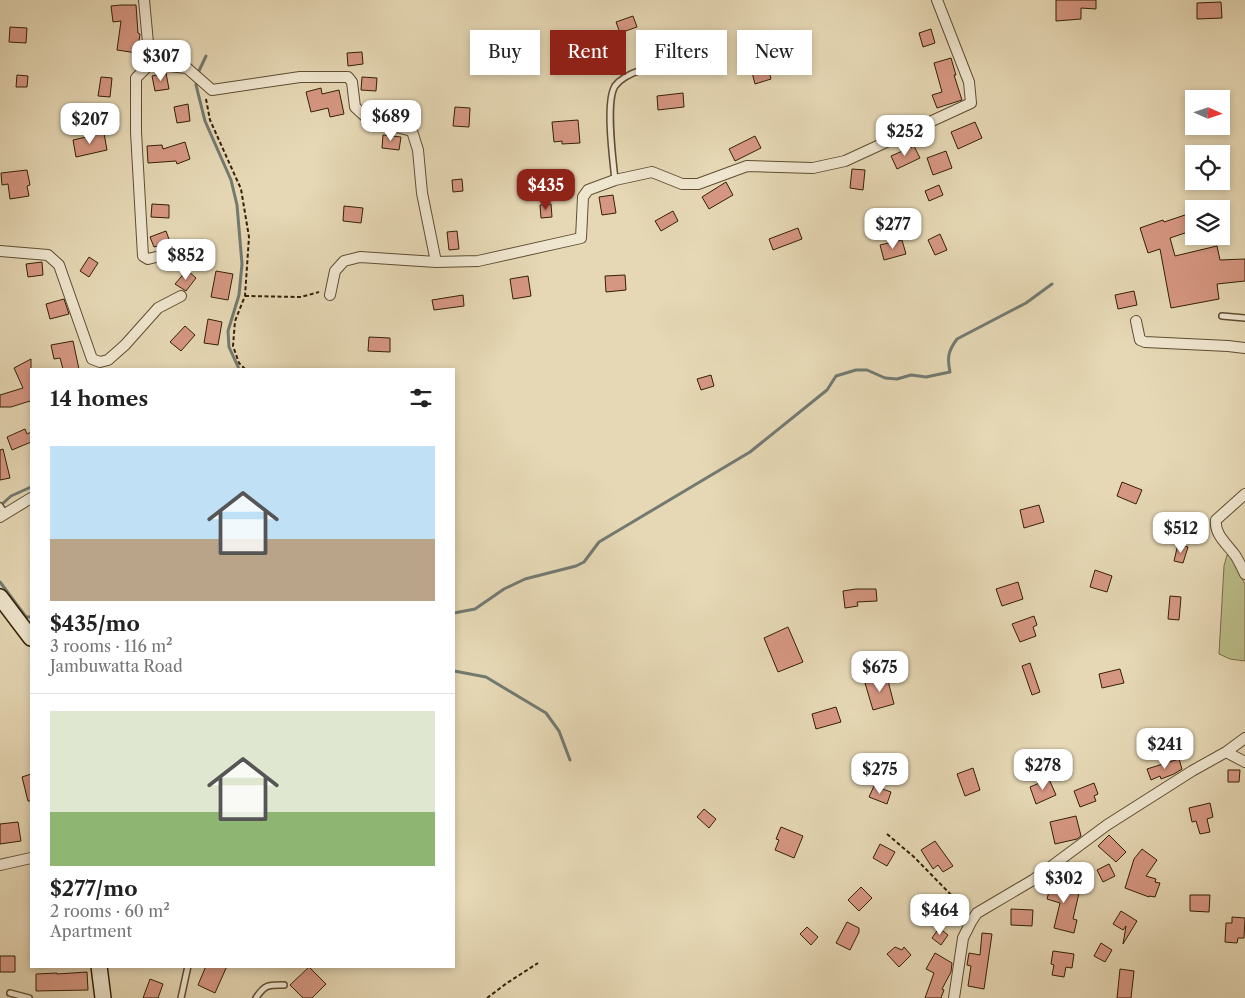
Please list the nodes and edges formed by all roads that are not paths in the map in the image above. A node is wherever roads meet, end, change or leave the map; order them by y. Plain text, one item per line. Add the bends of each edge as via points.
1 (144, 0) edge
2 (937, 0) edge
3 (150, 64) junction
4 (636, 72) edge
5 (615, 180) junction
6 (0, 251) edge
7 (156, 257) dead end
8 (436, 262) junction
9 (331, 291) road end
10 (181, 296) dead end
11 (1222, 316) dead end
12 (1245, 318) edge
13 (1136, 321) dead end
14 (1245, 348) edge
15 (1245, 494) edge
16 (30, 498) edge
17 (2, 512) edge
18 (1245, 574) edge
19 (0, 597) edge
20 (30, 637) edge
21 (1245, 738) edge
22 (1226, 752) junction
23 (1245, 762) edge
24 (30, 858) edge
25 (0, 866) edge
26 (99, 968) edge
27 (188, 968) edge
28 (284, 985) dead end
29 (10, 993) dead end
30 (29, 998) edge
31 (103, 998) edge
32 (181, 998) edge
33 (256, 998) edge
34 (954, 998) edge

1 - 3 street
2 - 5 street via 969,82 972,103 845,161 813,168 746,166 698,184 682,184 652,172
3 - 7 street via 136,78 136,132 143,256 148,259
3 - 8 street via 188,68 212,90 300,77 348,77 352,82 355,107 369,120 412,131
4 - 5 lane via 616,86 610,99
5 - 8 street via 588,190 583,197 581,238 478,261
6 - 10 street via 48,255 58,265 92,359 100,362 108,360 125,345 158,308
8 - 9 street via 360,257 344,262 335,271
11 - 12 lane
13 - 14 street via 1140,340 1145,342
15 - 18 street via 1216,520 1215,525
16 - 17 street
19 - 20 street
21 - 22 street
22 - 23 street
22 - 34 street via 1084,840 1033,880 977,913 963,938
24 - 25 street
26 - 31 street
27 - 32 lane
28 - 33 lane via 269,985
29 - 30 lane

